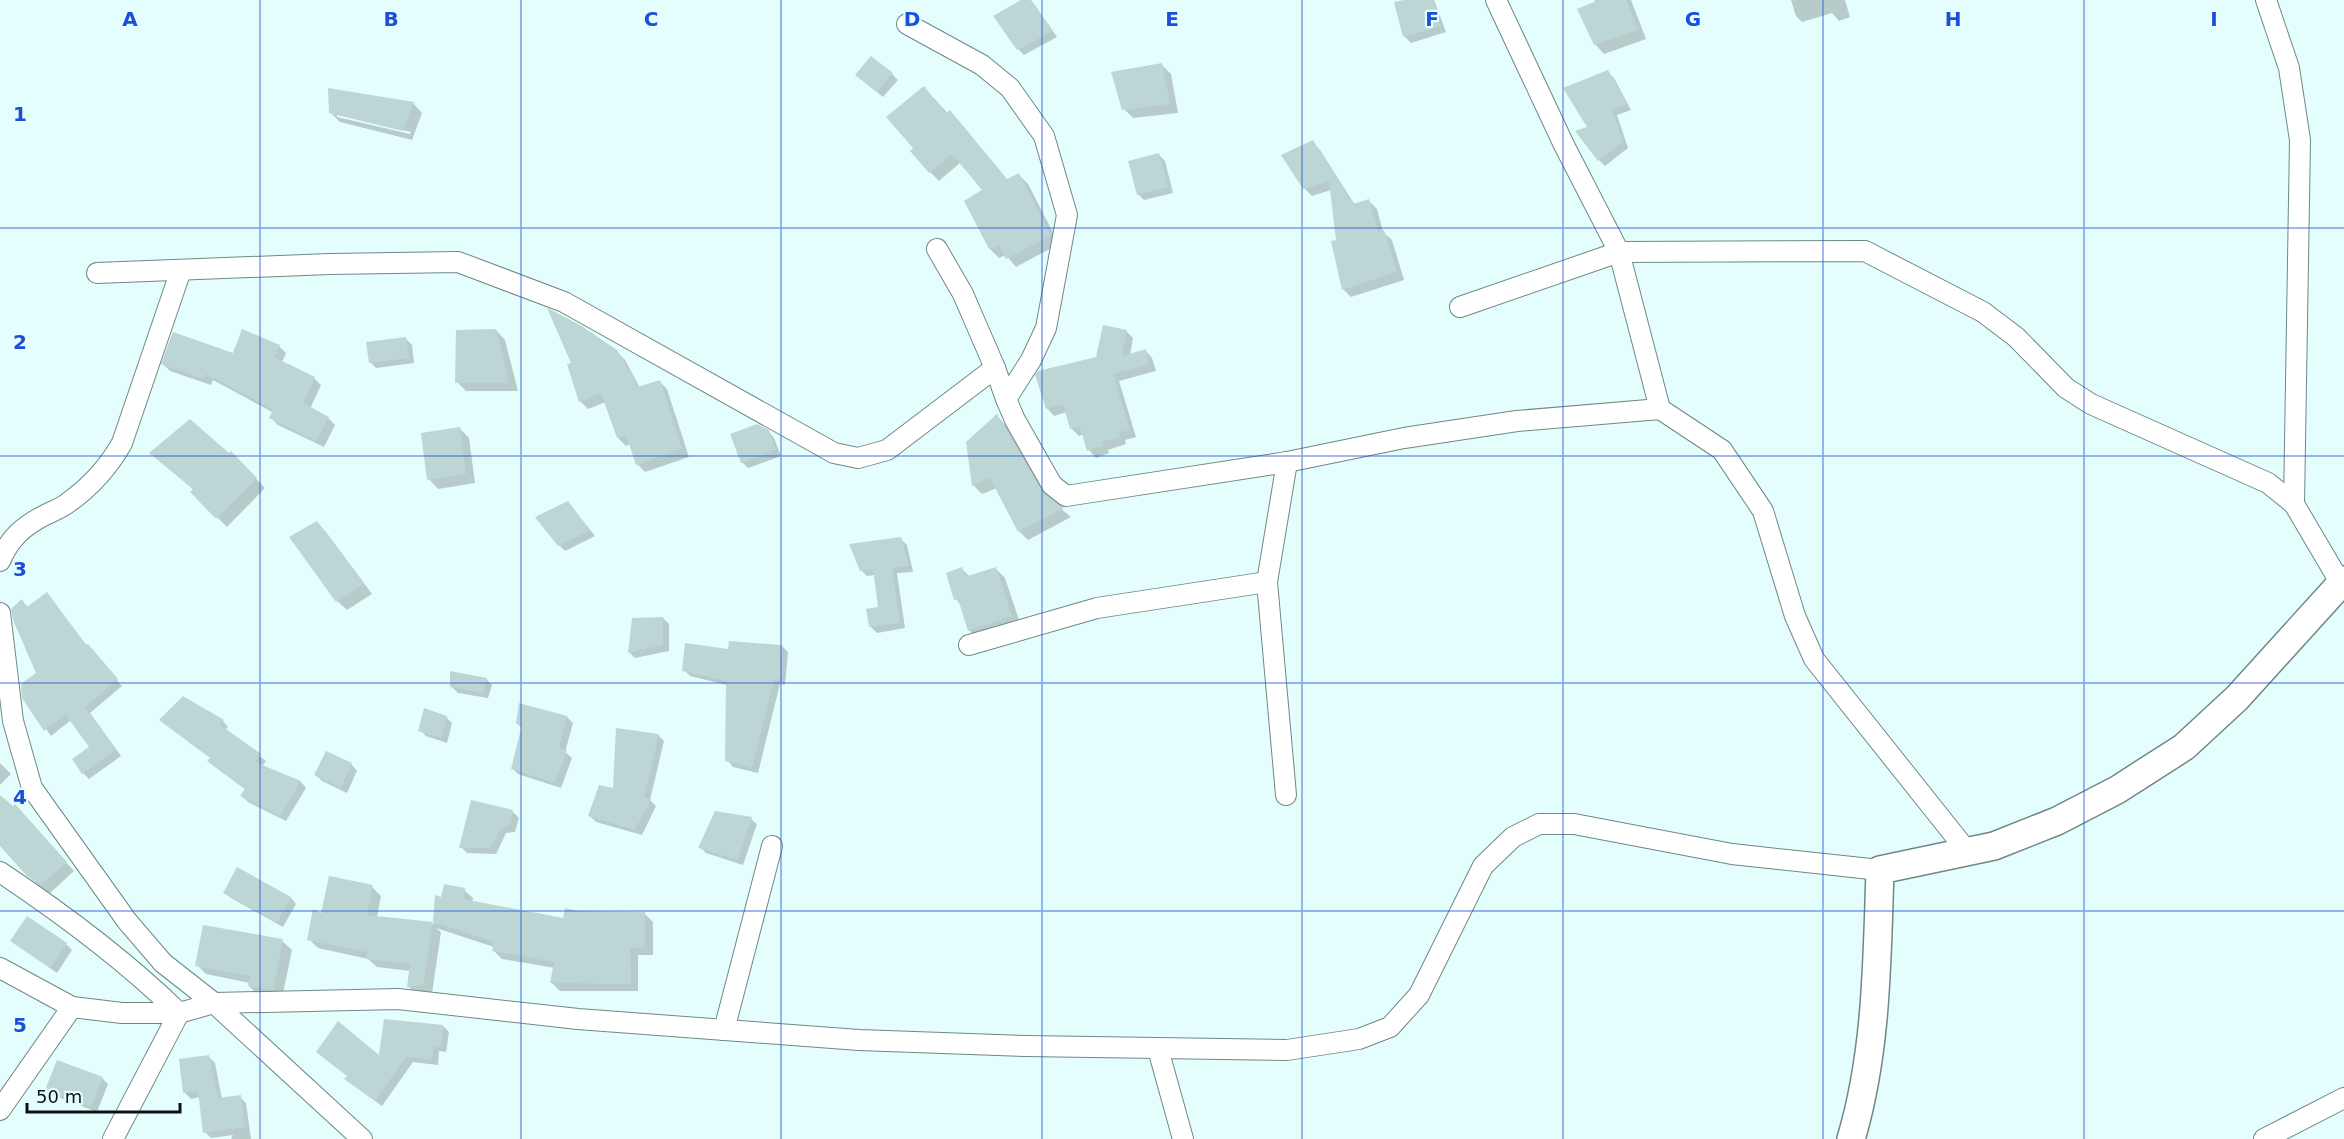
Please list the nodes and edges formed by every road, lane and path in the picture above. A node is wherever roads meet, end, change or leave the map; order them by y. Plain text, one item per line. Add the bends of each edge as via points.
1 (1496, 0) edge
2 (2266, 0) edge
3 (907, 24) dead end
4 (937, 249) dead end
5 (1619, 252) junction
6 (181, 270) junction
7 (97, 273) dead end
8 (1460, 307) dead end
9 (995, 368) junction
10 (1006, 399) junction
11 (1660, 409) junction
12 (1287, 462) junction
13 (2294, 504) junction
14 (0, 561) edge
15 (1268, 582) junction
16 (2343, 584) edge
17 (0, 613) edge
18 (969, 645) dead end
19 (1286, 795) dead end
20 (772, 846) dead end
21 (1967, 851) junction
22 (1880, 870) junction
23 (0, 872) edge
24 (0, 968) edge
25 (214, 1003) junction
26 (72, 1007) junction
27 (179, 1013) junction
28 (724, 1030) junction
29 (1158, 1049) junction
30 (2344, 1098) edge
31 (0, 1110) edge
32 (113, 1139) edge
33 (362, 1139) edge
34 (1183, 1139) edge
35 (1851, 1139) edge
36 (2264, 1139) edge

1 - 5 street
2 - 13 street via 2289,68 2300,140
3 - 10 street via 982,65 1010,88 1044,136 1066,215 1047,328
4 - 9 street via 963,294
5 - 8 street
5 - 11 street
5 - 13 street via 1865,251 1983,312 2016,338 2066,388 2091,404 2268,483
6 - 7 street
6 - 9 street via 458,262 564,303 834,453 858,458 888,450
6 - 14 street via 113,458 68,503 20,531 8,542
9 - 10 street
10 - 12 street via 1052,485 1066,496
11 - 12 street via 1516,421 1404,438
11 - 21 street via 1722,450 1763,511 1795,616 1814,659
12 - 15 street
13 - 16 street
15 - 18 street via 1097,608
15 - 19 street
16 - 21 street via 2237,698 2184,747 2117,790 2057,821 1994,846
17 - 25 street via 13,721 32,788 120,912 156,955
20 - 28 street
21 - 22 street
22 - 29 street via 1732,854 1574,824 1539,824 1512,837 1483,866 1419,995 1390,1027 1359,1039 1287,1050
22 - 35 street via 1873,1035
23 - 27 street via 151,985
24 - 26 street
25 - 27 street
25 - 28 street via 398,999
25 - 33 street
26 - 27 street via 122,1013
26 - 31 street
27 - 32 street
28 - 29 street via 860,1040
29 - 34 street
30 - 36 street

